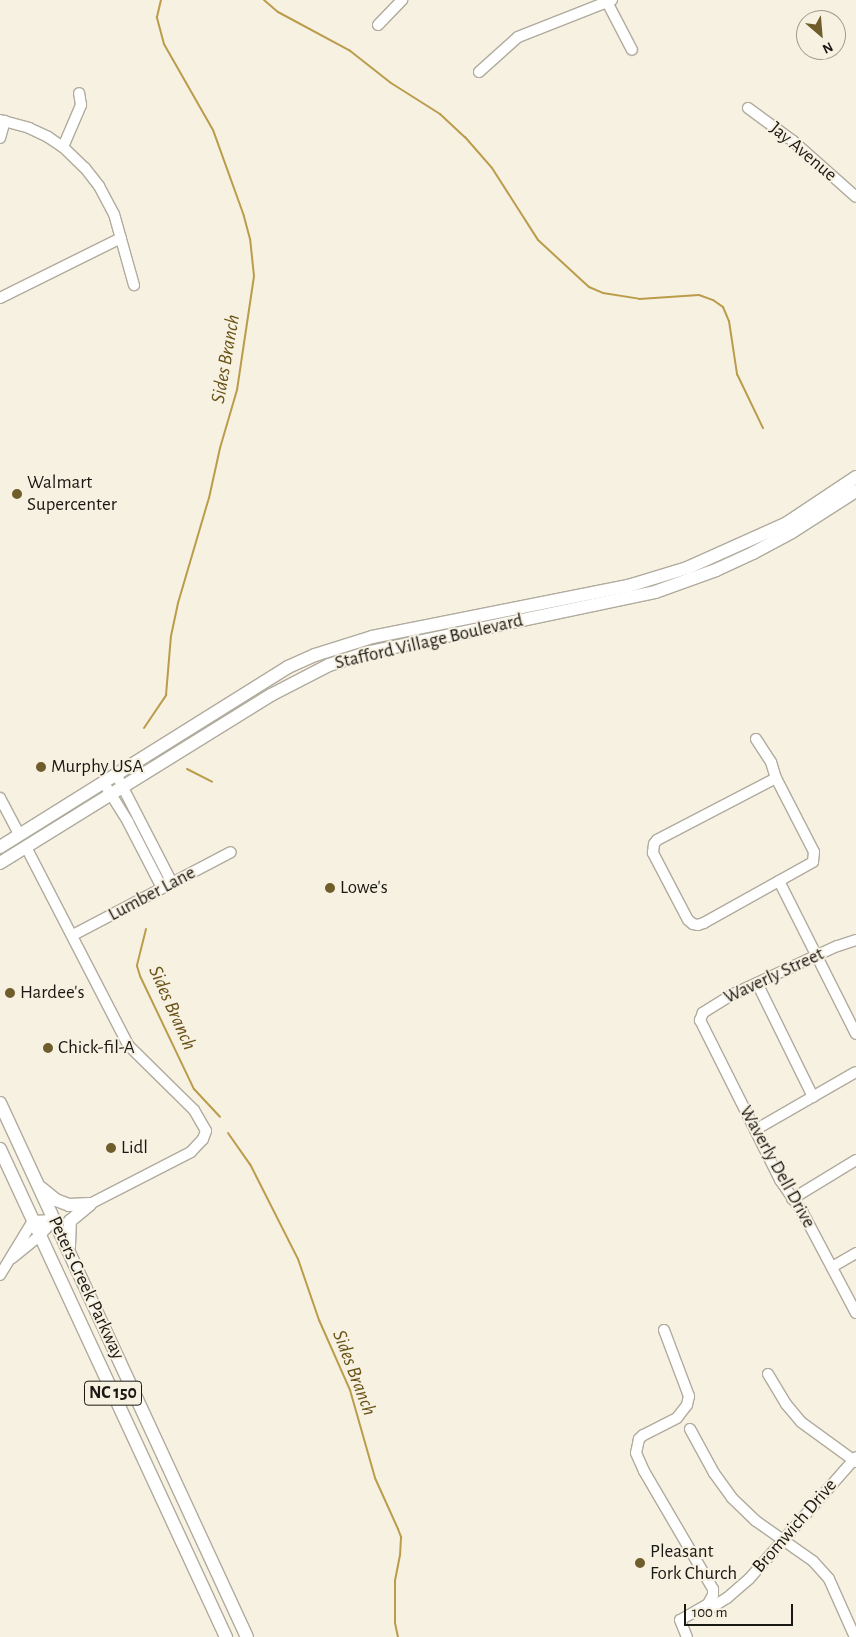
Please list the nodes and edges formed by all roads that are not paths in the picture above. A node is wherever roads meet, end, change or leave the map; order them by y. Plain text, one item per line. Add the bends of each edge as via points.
1 (402, 0) edge
2 (608, 1) edge
3 (378, 25) dead end
4 (632, 50) dead end
5 (479, 72) dead end
6 (80, 92) dead end
7 (748, 108) dead end
8 (3, 121) edge
9 (0, 138) edge
10 (63, 147) junction
11 (856, 197) edge
12 (121, 238) junction
13 (134, 285) dead end
14 (0, 298) edge
15 (856, 477) edge
16 (856, 491) edge
17 (756, 739) dead end
18 (116, 774) junction
19 (776, 778) junction
20 (104, 782) junction
21 (124, 787) junction
22 (111, 794) junction
23 (0, 798) edge
24 (19, 834) junction
25 (148, 835) junction
26 (137, 841) junction
27 (0, 847) edge
28 (26, 847) junction
29 (231, 852) dead end
30 (0, 863) edge
31 (172, 882) junction
32 (779, 882) junction
33 (162, 888) junction
34 (73, 935) junction
35 (856, 940) edge
36 (818, 955) junction
37 (757, 983) junction
38 (700, 1020) joint
39 (856, 1034) edge
40 (856, 1072) edge
41 (813, 1097) junction
42 (0, 1103) edge
43 (0, 1120) edge
44 (755, 1130) junction
45 (0, 1149) edge
46 (23, 1152) junction
47 (856, 1160) edge
48 (38, 1185) junction
49 (792, 1198) junction
50 (90, 1204) junction
51 (33, 1220) junction
52 (54, 1220) junction
53 (40, 1236) junction
54 (68, 1249) junction
55 (856, 1253) edge
56 (8, 1262) junction
57 (832, 1267) junction
58 (0, 1275) edge
59 (856, 1313) edge
60 (664, 1330) dead end
61 (768, 1374) dead end
62 (690, 1429) dead end
63 (855, 1460) edge
64 (784, 1539) junction
65 (680, 1624) junction
66 (226, 1637) edge
67 (247, 1637) edge
68 (687, 1637) edge
69 (855, 1637) edge

1 - 3 street
2 - 4 street
2 - 5 street via 518,37
6 - 10 street via 81,105
7 - 11 street, Jay Avenue via 793,141
8 - 9 street
8 - 10 street via 29,128
10 - 12 street via 99,186 114,214
12 - 13 street
12 - 14 street
15 - 18 main road, Stafford Village Boulevard via 787,523 687,568 628,586 372,637 315,655 288,667
16 - 21 main road, Stafford Village Boulevard via 753,553 655,592 366,652 329,664 271,695
17 - 19 street via 771,762
18 - 20 main road, Stafford Village Boulevard
18 - 21 street
19 - 32 street via 814,852 813,862
19 - 32 street via 657,840 652,848 688,920 693,924 704,923
20 - 22 street
20 - 24 main road, Stafford Village Boulevard
21 - 22 main road, Stafford Village Boulevard
21 - 25 street
22 - 26 street
22 - 28 main road, Stafford Village Boulevard
23 - 24 street
24 - 27 main road, Stafford Village Boulevard
25 - 26 street
25 - 31 street
26 - 33 street
28 - 30 main road, Stafford Village Boulevard
28 - 34 street
29 - 31 street, Lumber Lane
31 - 33 street, Lumber Lane
32 - 36 street
33 - 34 street, Lumber Lane
34 - 50 street via 128,1045 194,1110 206,1131 191,1152
35 - 36 street, Waverly Street
36 - 37 street, Waverly Street
36 - 39 street
37 - 38 street, Waverly Street via 711,1006
37 - 41 street
38 - 44 street, Waverly Dell Drive
40 - 41 street
41 - 44 street
42 - 46 main road, Peters Creek Parkway / NC 150
43 - 46 main road via 6,1133
44 - 49 street, Waverly Dell Drive
45 - 51 main road, Peters Creek Parkway / NC 150
46 - 48 main road, Peters Creek Parkway / NC 150
47 - 49 street
48 - 50 main road via 56,1200 69,1205
48 - 52 main road, Peters Creek Parkway / NC 150
49 - 57 street, Waverly Dell Drive
50 - 54 main road via 70,1221
51 - 52 street
51 - 53 main road, Peters Creek Parkway / NC 150
51 - 56 street
52 - 53 street
52 - 54 main road, Peters Creek Parkway / NC 150
53 - 56 street
53 - 66 main road, Peters Creek Parkway / NC 150
54 - 67 main road, Peters Creek Parkway / NC 150
55 - 57 street
56 - 58 street
57 - 59 street, Waverly Dell Drive
60 - 65 street via 689,1396 687,1405 677,1418 643,1435 636,1453 713,1589 710,1601 682,1618
61 - 63 street via 793,1414
62 - 64 street via 732,1498 756,1521
63 - 64 street, Bromwich Drive
64 - 65 street, Bromwich Drive via 740,1588
64 - 69 street via 813,1561 829,1579
65 - 68 street

